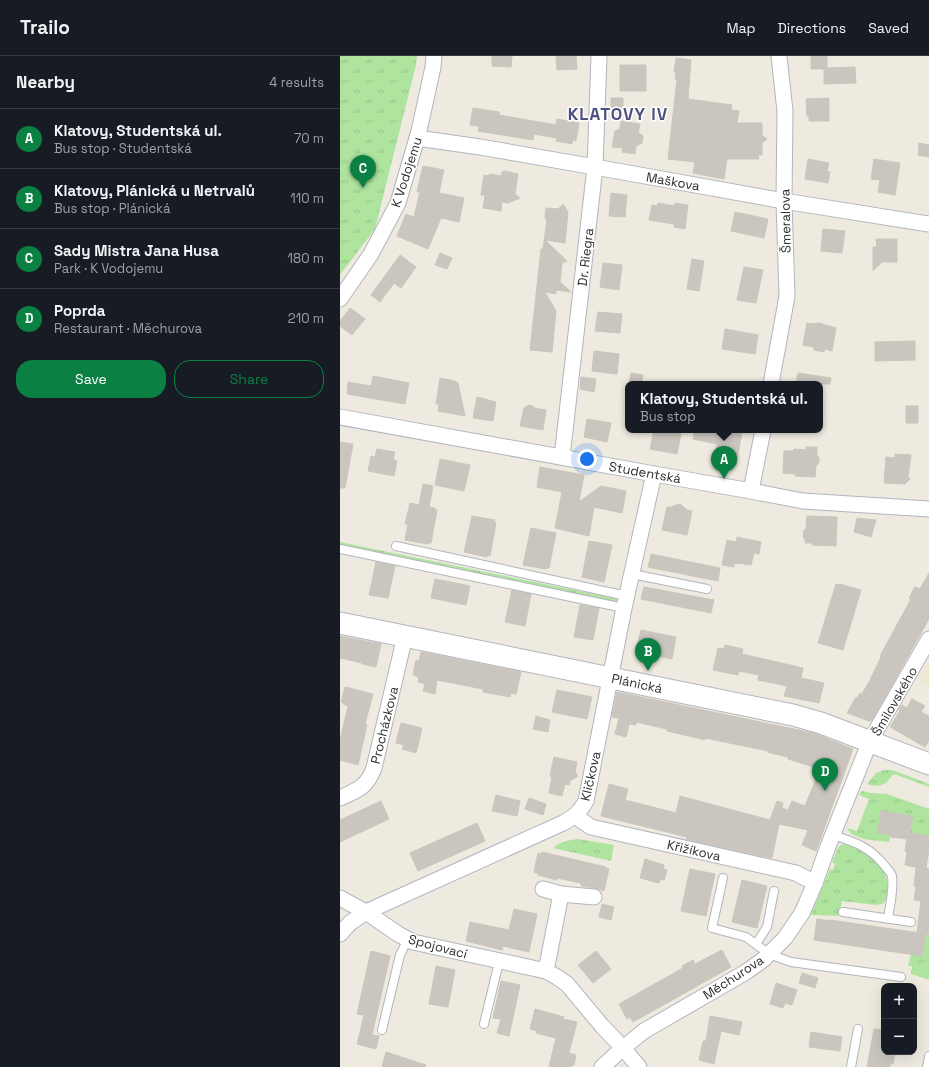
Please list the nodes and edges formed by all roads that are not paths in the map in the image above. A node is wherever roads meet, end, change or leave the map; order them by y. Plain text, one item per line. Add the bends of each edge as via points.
1 (434, 56) edge
2 (600, 56) edge
3 (779, 56) edge
4 (417, 138) junction
5 (595, 167) junction
6 (784, 201) junction
7 (929, 224) edge
8 (340, 299) edge
9 (772, 381) edge
10 (340, 417) edge
11 (761, 433) edge
12 (562, 457) junction
13 (654, 474) junction
14 (751, 491) junction
15 (929, 509) edge
16 (396, 546) dead end
17 (340, 549) edge
18 (632, 574) junction
19 (707, 588) dead end
20 (626, 602) junction
21 (340, 623) edge
22 (405, 636) junction
23 (929, 639) edge
24 (610, 678) junction
25 (870, 741) junction
26 (929, 764) edge
27 (340, 798) edge
28 (575, 816) junction
29 (833, 835) junction
30 (723, 878) dead end
31 (815, 883) junction
32 (543, 889) dead end
33 (774, 891) dead end
34 (561, 894) junction
35 (594, 897) dead end
36 (340, 898) edge
37 (366, 912) junction
38 (843, 912) dead end
39 (888, 918) junction
40 (911, 922) dead end
41 (340, 934) edge
42 (408, 939) junction
43 (756, 944) junction
44 (769, 954) junction
45 (499, 962) junction
46 (546, 971) junction
47 (901, 977) dead end
48 (484, 1024) dead end
49 (858, 1029) dead end
50 (382, 1030) dead end
51 (623, 1048) junction
52 (929, 1056) edge
53 (602, 1067) edge
54 (639, 1067) edge
55 (851, 1067) edge
56 (927, 1067) edge

1 - 4 street, K Vodojemu
2 - 5 street, Dr. Riegra
3 - 6 street, Šmeralova via 785,111
4 - 5 street, Maškova
4 - 8 street, K Vodojemu via 398,203 371,254
5 - 6 street, Maškova
5 - 12 street, Dr. Riegra
6 - 7 street, Maškova
6 - 9 street, Šmeralova via 787,296
10 - 12 street, Studentská
11 - 14 street
12 - 13 street, Studentská
13 - 14 street, Studentská
13 - 18 street, Kličkova
14 - 15 street, Studentská via 802,501
16 - 20 lane
17 - 20 lane
18 - 19 lane
18 - 20 street, Kličkova
20 - 24 street, Kličkova
21 - 22 main road, Plánická
22 - 24 main road, Plánická
22 - 27 street, Procházkova via 374,768 362,786
23 - 25 street, Šmilovského
24 - 25 main road, Plánická via 793,715
24 - 28 street, Kličkova via 586,801
25 - 26 main road, Plánická
25 - 29 street, Měchurova
28 - 31 street, Křižíkova via 591,828 796,873
28 - 37 street, Kličkova
29 - 31 street, Měchurova
29 - 39 lane via 867,849 880,859 891,874 893,888
30 - 43 lane via 712,928 746,937
31 - 44 street, Měchurova via 802,913 785,938
32 - 34 street
33 - 43 lane via 767,927
34 - 35 street
34 - 46 street
36 - 37 street, Spojovací
37 - 41 street, Kličkova
37 - 42 street, Spojovací
38 - 39 lane
39 - 40 lane
42 - 45 street, Spojovací
42 - 50 lane via 400,955
43 - 44 lane
44 - 47 lane via 791,962
44 - 51 street, Měchurova via 746,972 644,1031
45 - 46 street, Spojovací
45 - 48 lane
46 - 51 street, Spojovací via 567,984
49 - 55 lane
51 - 53 street, Měchurova
51 - 54 street, Spojovací
52 - 56 lane

